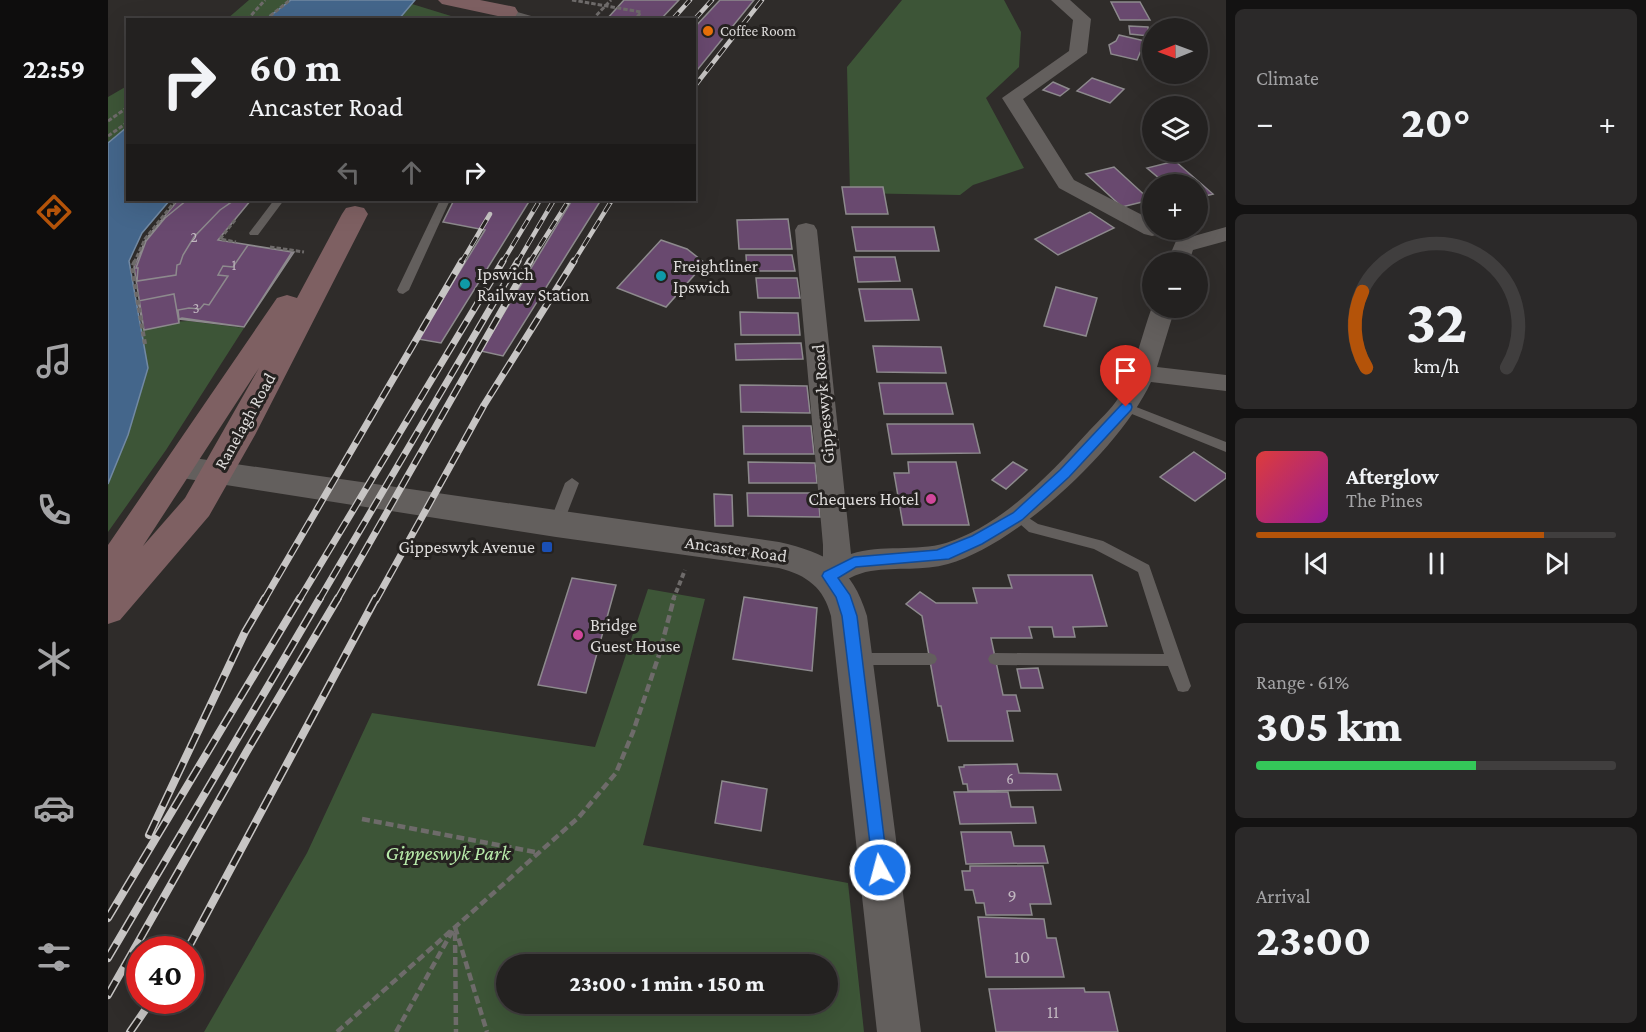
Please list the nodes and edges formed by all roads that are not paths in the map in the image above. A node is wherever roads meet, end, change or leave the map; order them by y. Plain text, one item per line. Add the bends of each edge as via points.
1 (449, 0) edge
2 (1060, 0) edge
3 (508, 11) edge
4 (529, 18) edge
5 (278, 201) edge
6 (445, 201) edge
7 (360, 207) edge
8 (1142, 224) edge
9 (806, 230) dead end
10 (254, 233) dead end
11 (1226, 234) edge
12 (1165, 240) edge
13 (1179, 252) edge
14 (1186, 252) edge
15 (402, 290) dead end
16 (1160, 318) edge
17 (1142, 373) junction
18 (1226, 383) edge
19 (1126, 407) junction
20 (1226, 447) edge
21 (180, 468) junction
22 (217, 473) junction
23 (572, 483) dead end
24 (1017, 516) junction
25 (556, 524) junction
26 (108, 572) edge
27 (829, 576) junction
28 (108, 610) edge
29 (854, 659) junction
30 (930, 659) dead end
31 (995, 659) dead end
32 (1173, 660) junction
33 (1184, 686) dead end
34 (899, 1032) edge

1 - 3 main road
2 - 8 street via 1082,19 1078,53 1012,98 1066,184
3 - 4 lane
5 - 10 lane
6 - 15 lane
7 - 21 main road, Ranelagh Road via 304,279
7 - 22 main road, Ranelagh Road
9 - 27 street, Gippeswyk Road via 837,545
11 - 14 street
12 - 13 street
16 - 17 street
17 - 18 street
17 - 19 street
19 - 20 lane
19 - 24 street via 1064,474
21 - 22 street, Ancaster Road
21 - 26 main road, Ranelagh Road
22 - 25 street, Ancaster Road
22 - 28 main road, Ranelagh Road via 197,507
23 - 25 lane
24 - 27 street via 949,553 860,561
24 - 32 lane via 1034,528 1098,545 1144,568
25 - 27 street, Ancaster Road via 779,555 812,564
27 - 29 street via 847,606
29 - 30 lane
29 - 34 street
31 - 32 lane
32 - 33 lane

